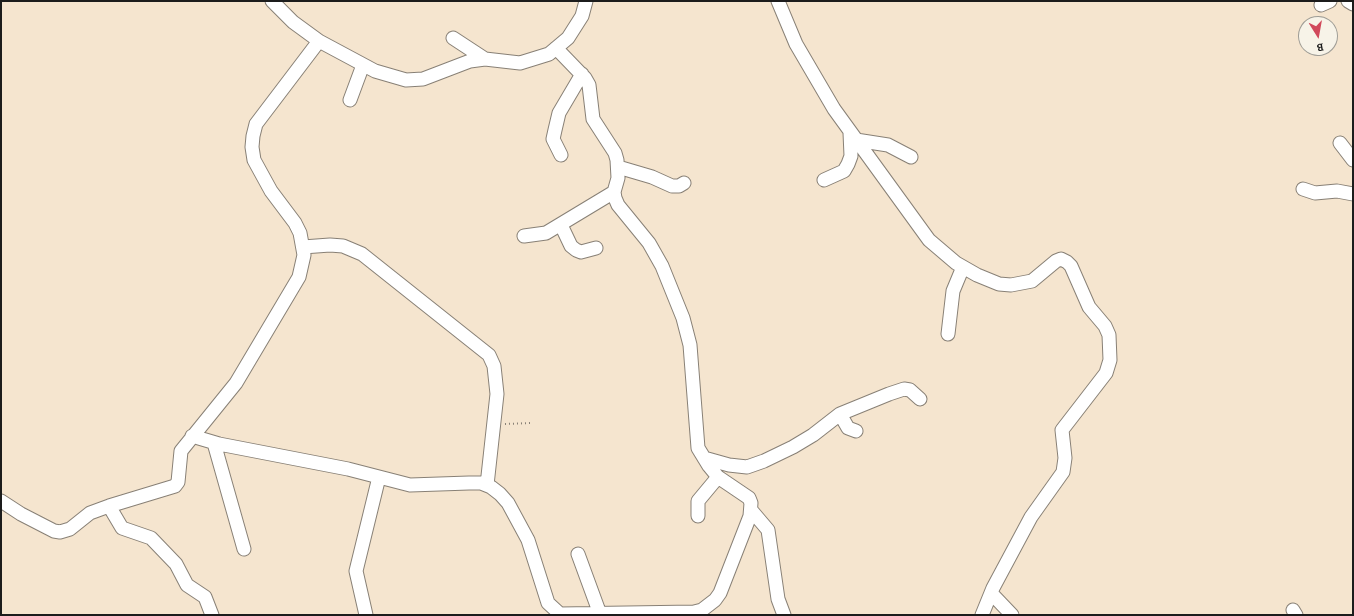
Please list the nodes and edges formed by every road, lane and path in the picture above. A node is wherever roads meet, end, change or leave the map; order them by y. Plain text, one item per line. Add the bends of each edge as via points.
1 (272, 1) edge
2 (586, 1) edge
3 (778, 1) edge
4 (1348, 1) edge
5 (1353, 4) edge
6 (453, 38) dead end
7 (319, 41) junction
8 (556, 48) junction
9 (485, 59) junction
10 (363, 65) junction
11 (582, 74) junction
12 (350, 100) dead end
13 (853, 136) junction
14 (1340, 143) dead end
15 (561, 155) dead end
16 (911, 157) dead end
17 (1353, 160) edge
18 (618, 167) junction
19 (824, 180) dead end
20 (684, 183) dead end
21 (1303, 190) dead end
22 (614, 192) junction
23 (1353, 194) edge
24 (561, 225) junction
25 (524, 236) dead end
26 (303, 247) junction
27 (596, 248) dead end
28 (962, 267) junction
29 (948, 334) dead end
30 (920, 399) dead end
31 (840, 414) junction
32 (532, 423) dead end
33 (494, 424) junction
34 (856, 431) dead end
35 (192, 436) junction
36 (214, 443) junction
37 (704, 458) junction
38 (379, 477) junction
39 (718, 477) junction
40 (487, 486) junction
41 (1, 501) edge
42 (109, 506) junction
43 (751, 510) junction
44 (698, 516) dead end
45 (244, 549) dead end
46 (578, 554) dead end
47 (991, 593) junction
48 (548, 609) edge
49 (686, 613) edge
50 (600, 614) junction
51 (212, 615) edge
52 (366, 615) edge
53 (784, 615) edge
54 (982, 615) edge
55 (1012, 615) edge

1 - 7 street via 293,22
2 - 8 street via 582,16 568,38
3 - 13 street via 796,44
4 - 5 street
6 - 9 street
7 - 10 street
7 - 26 street via 256,124 252,142 254,160 271,191 295,223
8 - 9 street via 549,54 520,63
8 - 11 street
9 - 10 street via 470,61 423,79 406,80 390,77
10 - 12 street
11 - 15 street via 559,113 554,139
11 - 18 street via 589,85 593,119 615,152
13 - 16 street via 888,146
13 - 19 street via 851,156 844,171
13 - 28 street via 929,240
14 - 17 street
18 - 20 street via 672,186
18 - 22 street
21 - 23 street via 1315,193 1336,191
22 - 24 street
22 - 37 street via 618,205 649,243 662,266 683,318 690,345 698,448
24 - 25 street via 546,233
24 - 27 street via 571,246 576,250 581,252
26 - 33 street via 343,246 362,254 485,350 493,359 494,366 497,394
26 - 35 street via 302,264 293,289 236,383
28 - 29 street via 953,292
28 - 47 street via 999,284 1011,285 1032,281 1061,259 1071,266 1089,307 1109,335 1106,373 1062,430 1065,458 1063,472 1031,517
30 - 31 street via 910,390 904,389
31 - 34 street via 848,428
31 - 37 street via 793,447 753,465 739,468
32 - 33 path
33 - 40 street
35 - 36 street
35 - 42 street via 181,451 178,482 175,486
36 - 38 street
36 - 45 street
37 - 39 street
38 - 40 street via 410,485 469,483
38 - 52 street via 356,571
39 - 43 street via 749,498
39 - 44 street via 698,501
40 - 48 street via 508,503 528,540
41 - 42 street via 21,514 60,532 70,529 90,513
42 - 51 street via 122,528 151,538 176,564 187,585 205,597
43 - 49 street via 720,593 702,610
43 - 53 street via 768,530 778,599
46 - 50 street
47 - 54 street
47 - 55 street
48 - 50 street via 560,614
49 - 50 street

